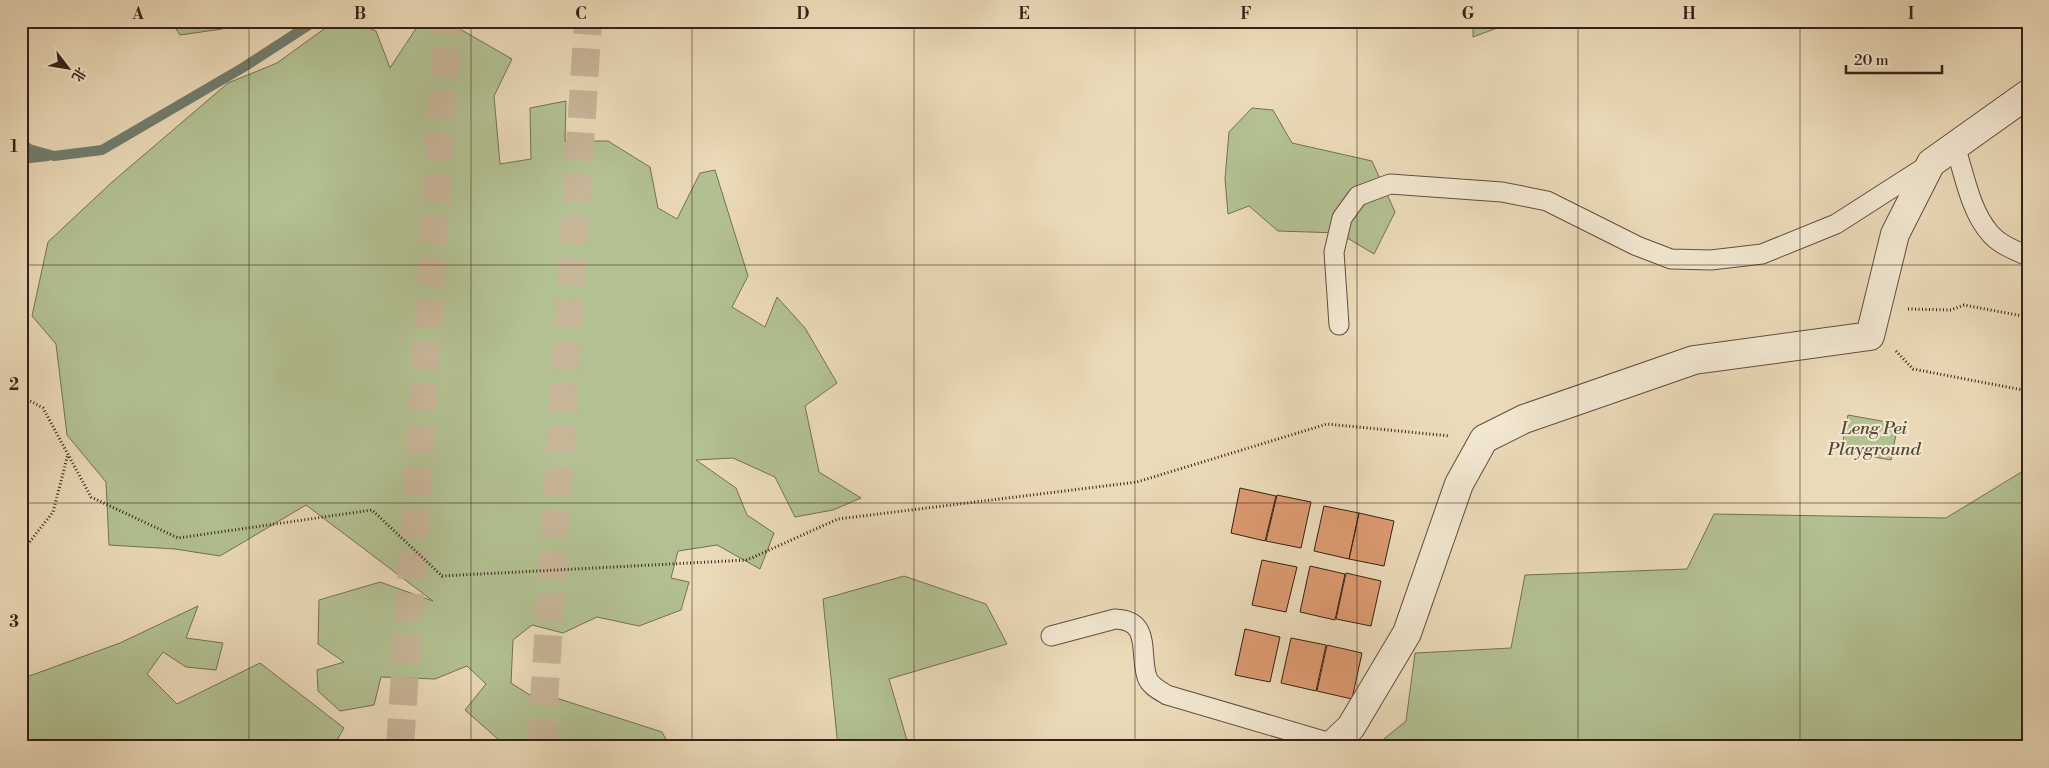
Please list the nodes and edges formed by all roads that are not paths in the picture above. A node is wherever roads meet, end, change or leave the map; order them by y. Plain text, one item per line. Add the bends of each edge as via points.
1 (2028, 94) edge
2 (1955, 146) junction
3 (1931, 163) junction
4 (2028, 256) edge
5 (1339, 325) dead end
6 (1051, 636) dead end
7 (1332, 745) edge

1 - 2 street
2 - 3 street
2 - 4 lane via 1977,211 1989,232 2007,247
3 - 5 lane via 1836,224 1762,254 1711,260 1671,259 1637,246 1547,201 1502,192 1390,184 1358,196 1342,218 1334,252
3 - 7 street via 1895,234 1870,336 1694,360 1524,419 1484,439 1459,484 1407,633 1351,726
6 - 7 lane via 1126,619 1138,628 1142,637 1147,678 1153,687 1167,695

